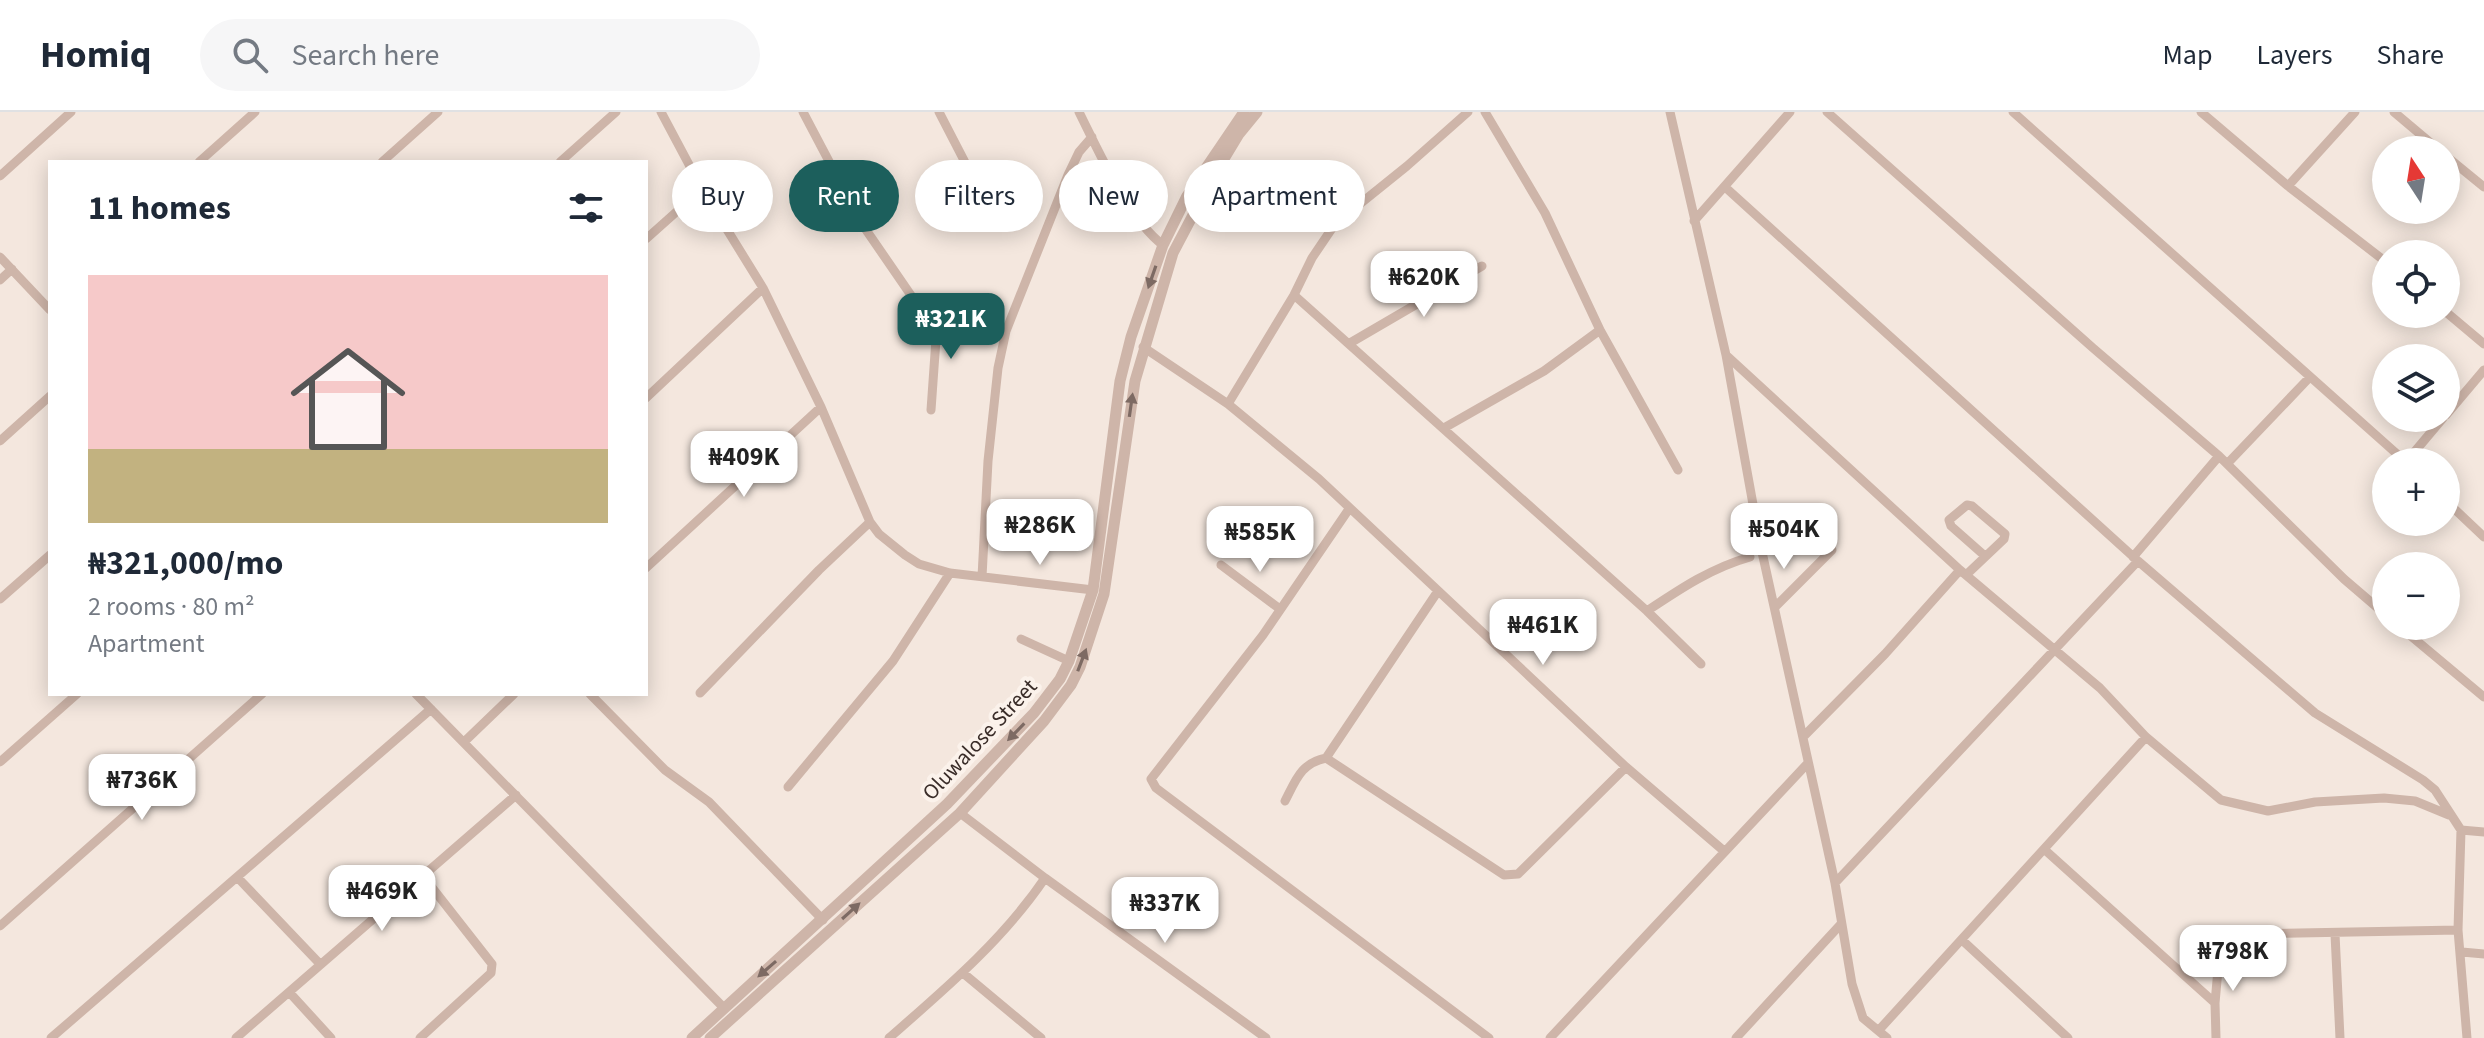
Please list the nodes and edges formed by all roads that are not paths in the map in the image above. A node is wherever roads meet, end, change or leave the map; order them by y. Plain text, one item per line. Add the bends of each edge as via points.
1 (71, 112) edge
2 (255, 112) edge
3 (438, 112) edge
4 (616, 112) edge
5 (661, 112) edge
6 (803, 112) edge
7 (939, 112) edge
8 (1079, 112) edge
9 (1244, 112) edge
10 (1257, 112) edge
11 (1468, 112) edge
12 (1485, 112) edge
13 (1670, 112) edge
14 (1790, 112) edge
15 (1827, 112) edge
16 (2013, 112) edge
17 (2201, 112) edge
18 (2355, 112) edge
19 (2394, 112) edge
20 (2422, 136) edge
21 (1092, 137) junction
22 (201, 160) edge
23 (384, 160) edge
24 (562, 160) edge
25 (687, 160) edge
26 (964, 160) edge
27 (2460, 167) edge
28 (0, 176) edge
29 (2288, 186) junction
30 (1725, 187) junction
31 (2484, 187) edge
32 (672, 216) edge
33 (1694, 221) junction
34 (728, 232) edge
35 (648, 237) edge
36 (1163, 245) junction
37 (2372, 251) edge
38 (0, 257) edge
39 (1482, 266) dead end
40 (12, 269) junction
41 (0, 280) edge
42 (763, 288) junction
43 (1294, 295) junction
44 (46, 298) edge
45 (938, 311) junction
46 (2460, 324) edge
47 (1600, 330) junction
48 (1006, 331) junction
49 (1350, 343) junction
50 (2484, 344) edge
51 (1143, 347) junction
52 (1726, 355) junction
53 (2484, 370) edge
54 (2309, 378) junction
55 (648, 396) edge
56 (48, 398) edge
57 (2460, 398) edge
58 (1228, 404) junction
59 (821, 407) junction
60 (931, 410) dead end
61 (1444, 428) junction
62 (2431, 432) edge
63 (0, 441) edge
64 (2219, 456) junction
65 (2227, 464) junction
66 (1678, 470) dead end
67 (1349, 509) junction
68 (2460, 514) edge
69 (870, 522) junction
70 (2484, 537) edge
71 (1832, 550) dead end
72 (1985, 556) junction
73 (48, 557) edge
74 (1750, 557) dead end
75 (2135, 559) junction
76 (1221, 565) dead end
77 (648, 566) edge
78 (1963, 572) junction
79 (950, 573) junction
80 (982, 577) junction
81 (1093, 590) junction
82 (1438, 591) junction
83 (0, 599) edge
84 (2372, 603) edge
85 (1776, 606) junction
86 (1280, 609) junction
87 (1647, 611) junction
88 (1021, 639) dead end
89 (2416, 640) edge
90 (2055, 650) junction
91 (1069, 661) junction
92 (1701, 664) dead end
93 (700, 693) dead end
94 (75, 696) edge
95 (260, 696) edge
96 (418, 696) edge
97 (512, 696) edge
98 (592, 696) edge
99 (2484, 697) edge
100 (431, 709) junction
101 (1804, 736) junction
102 (2146, 737) junction
103 (464, 742) junction
104 (1326, 758) junction
105 (0, 762) edge
106 (1808, 763) junction
107 (1626, 767) junction
108 (788, 787) dead end
109 (516, 795) junction
110 (1285, 801) dead end
111 (960, 813) junction
112 (2449, 815) junction
113 (2461, 830) junction
114 (2484, 832) edge
115 (2045, 850) junction
116 (1724, 851) junction
117 (423, 876) junction
118 (238, 878) junction
119 (1045, 878) junction
120 (1835, 883) junction
121 (823, 920) junction
122 (1841, 924) junction
123 (0, 926) edge
124 (2458, 930) junction
125 (2335, 934) junction
126 (1962, 940) junction
127 (799, 949) junction
128 (2462, 952) junction
129 (2484, 954) edge
130 (320, 964) junction
131 (963, 973) junction
132 (289, 992) junction
133 (2215, 1003) junction
134 (723, 1007) junction
135 (1879, 1030) junction
136 (51, 1038) edge
137 (236, 1038) edge
138 (331, 1038) edge
139 (420, 1038) edge
140 (692, 1038) edge
141 (710, 1038) edge
142 (889, 1038) edge
143 (1041, 1038) edge
144 (1266, 1038) edge
145 (1489, 1038) edge
146 (1550, 1038) edge
147 (1736, 1038) edge
148 (1887, 1038) edge
149 (2068, 1038) edge
150 (2216, 1038) edge
151 (2340, 1038) edge
152 (2467, 1038) edge

1 - 28 street
2 - 22 street
3 - 23 street
4 - 24 street
5 - 25 street
6 - 45 street via 862,224 912,298
7 - 26 street
8 - 21 street
9 - 36 street, Oluwalose Street via 1187,196
10 - 51 street, Oluwalose Street via 1213,177 1173,253
11 - 43 street via 1335,224
12 - 47 street via 1545,213
13 - 33 street
14 - 30 street
15 - 64 street
16 - 54 street
17 - 29 street
18 - 29 street
19 - 20 street
21 - 36 street via 1137,217
21 - 48 street via 1068,175
27 - 31 street
29 - 37 street
30 - 33 street
30 - 75 street
32 - 35 street
33 - 52 street
34 - 42 street
36 -> 81 street, Oluwalose Street via 1120,381
38 - 40 street
39 - 49 street
40 - 41 street
40 - 44 street
42 - 55 street
42 - 59 street
43 - 49 street
43 - 58 street
45 - 48 street
45 - 60 street
46 - 50 street
47 - 61 street via 1544,371
47 - 66 street
48 - 80 street via 988,461
49 - 61 street
51 - 58 street
111 -> 51 street, Oluwalose Street via 1044,721 1080,667 1104,594
52 - 78 street
52 - 85 street
53 - 57 street
54 - 62 street via 2406,462
54 - 65 street
56 - 63 street
58 - 67 street
59 - 69 street
59 - 77 street
61 - 87 street
64 - 65 street
64 - 75 street
65 - 84 street
67 - 82 street
67 - 86 street
68 - 70 street
69 - 79 street via 919,564
69 - 93 street
71 - 85 street
72 - 72 street via 2005,534 1967,505 1952,516 1951,526
72 - 78 street
73 - 83 street
74 - 87 street via 1706,573
75 - 90 street
75 - 112 street via 2315,713 2423,780
76 - 86 street
78 - 90 street
78 - 101 street
79 - 80 street
79 - 108 street via 893,661
80 - 81 street
81 - 91 street, Oluwalose Street
82 - 104 street
82 - 107 street
85 - 101 street
86 - 145 street via 1151,779 1153,784
87 - 92 street
88 - 91 street
89 - 99 street
90 - 102 street
90 - 120 street
91 -> 121 street, Oluwalose Street via 1034,713
94 - 105 street
95 - 123 street
96 - 100 street
97 - 103 street
98 - 121 street via 665,770 709,802
100 - 103 street
100 - 118 street
101 - 106 street
102 - 112 street via 2221,800 2242,806 2268,811 2384,798 2415,801
102 - 115 street
103 - 109 street
104 - 107 street via 1512,876
104 - 110 street via 1313,760
106 - 116 street
106 - 120 street
107 - 116 street
109 - 117 street
109 - 134 street
111 - 119 street
127 -> 111 street, Oluwalose Street
112 - 113 street
113 - 114 street
113 - 124 street
115 - 126 street
115 - 133 street
116 - 146 street
117 - 130 street
117 - 139 street via 492,964 491,973
118 - 130 street
118 - 136 street
119 - 131 street
119 - 144 street
120 - 122 street
121 - 127 street, Oluwalose Street
122 - 135 street via 1863,1018
122 - 147 street
124 - 125 street
124 - 128 street
125 - 133 street via 2231,937 2220,947
125 - 151 street
126 - 135 street
126 - 149 street
127 -> 134 street, Oluwalose Street
127 - 141 street, Oluwalose Street
128 - 129 street
128 - 152 street
130 - 132 street
131 - 142 street
131 - 143 street
132 - 137 street
132 - 138 street
133 - 150 street
134 - 140 street, Oluwalose Street
135 - 148 street

